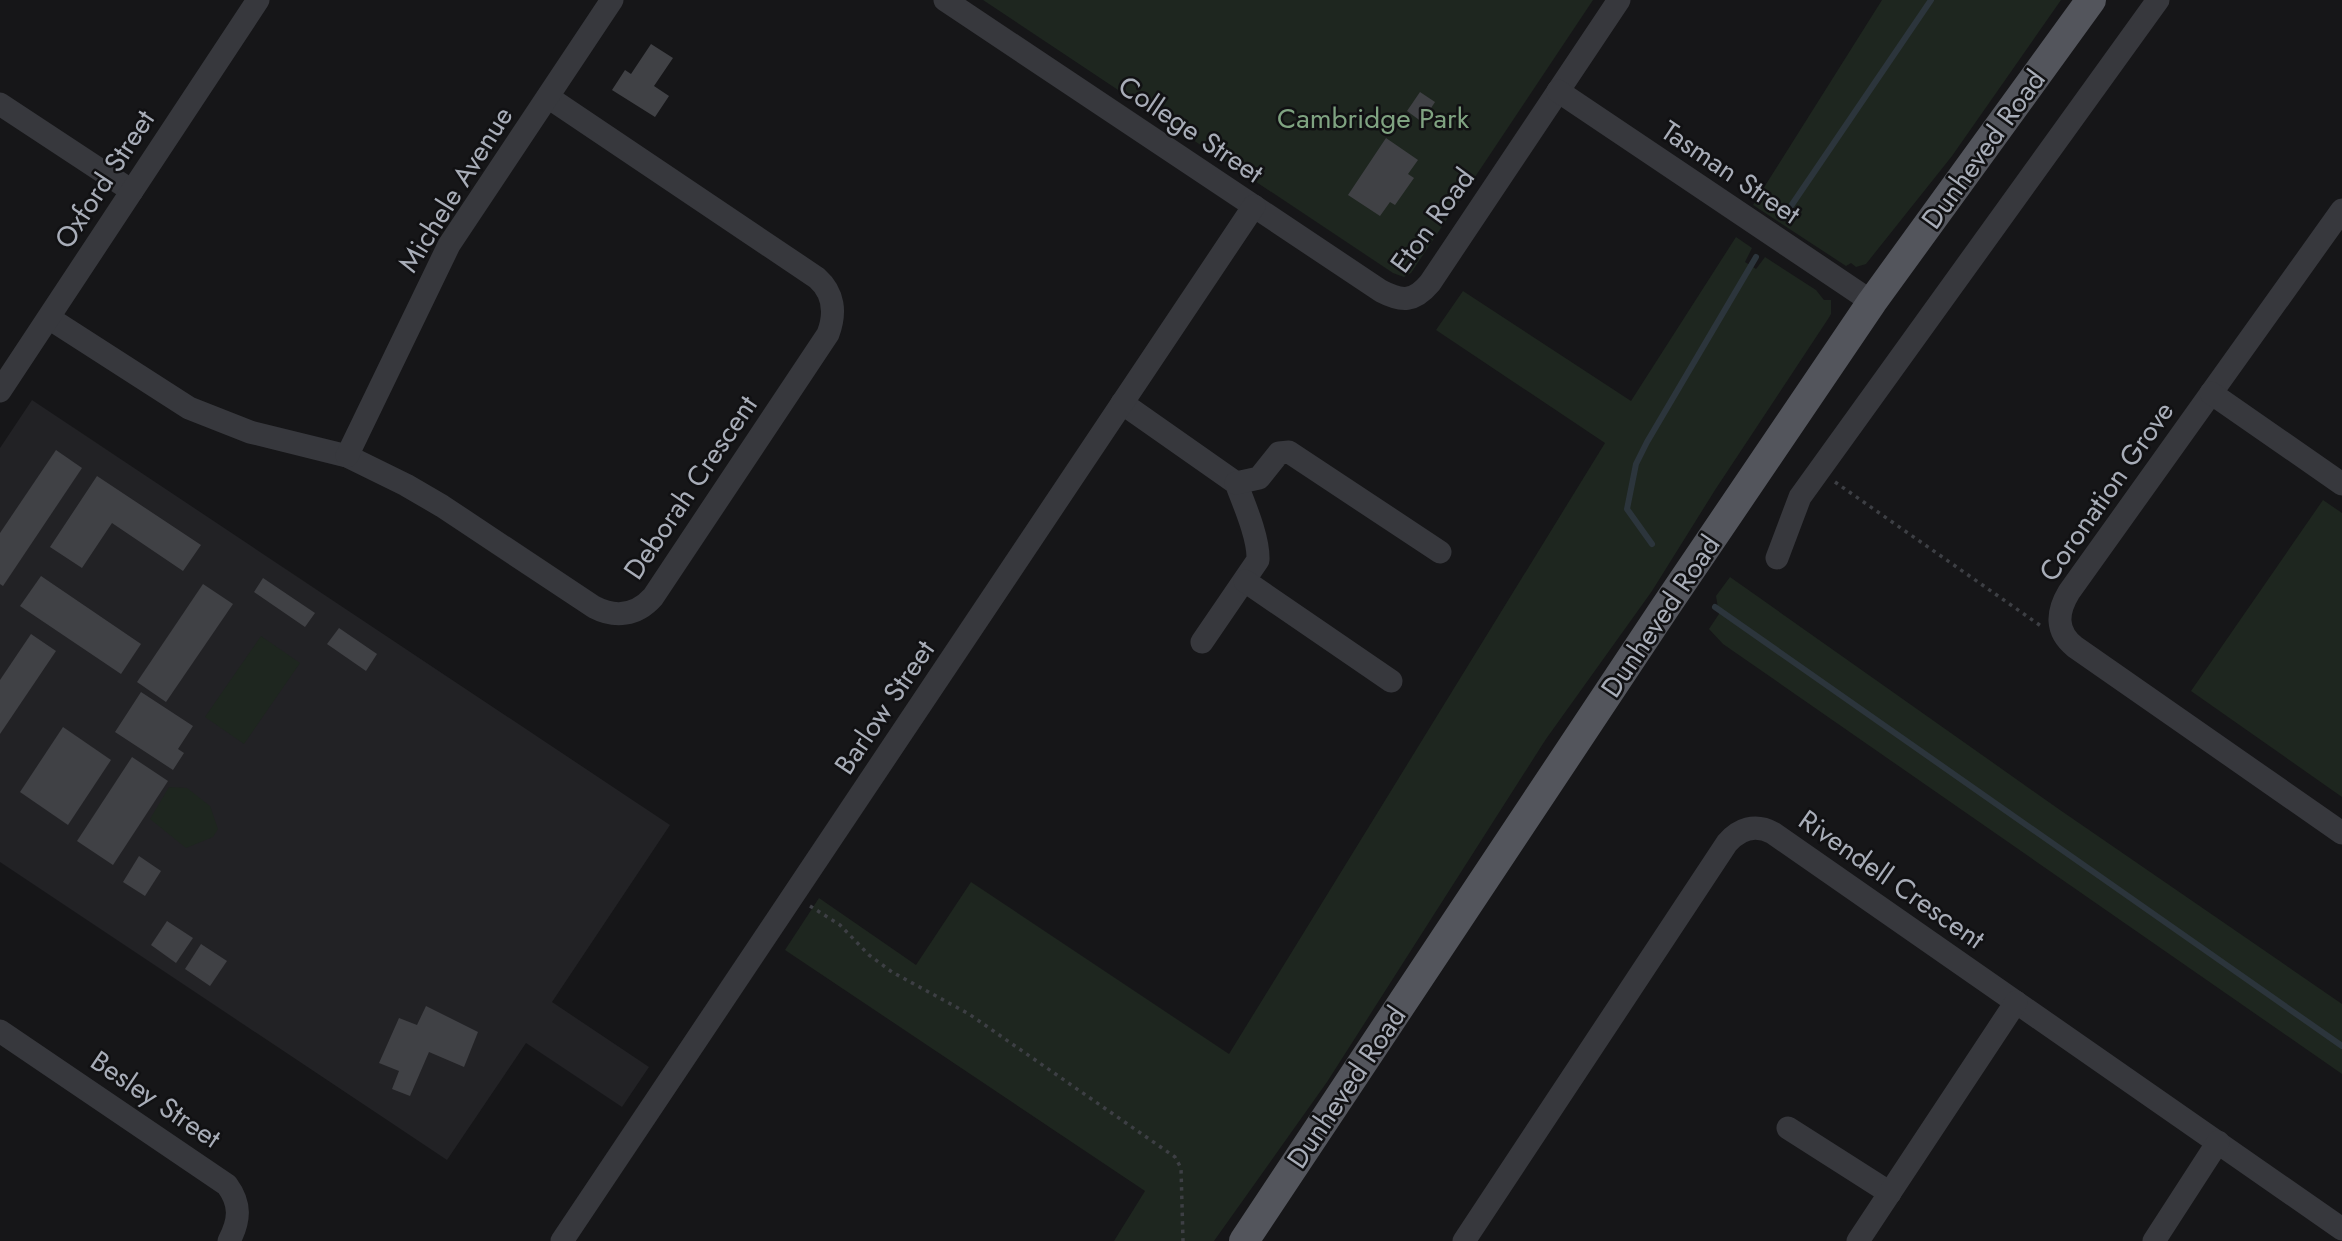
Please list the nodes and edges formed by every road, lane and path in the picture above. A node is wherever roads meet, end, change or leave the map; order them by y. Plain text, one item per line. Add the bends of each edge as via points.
1 (257, 0) edge
2 (612, 0) edge
3 (945, 0) edge
4 (1619, 0) edge
5 (2091, 0) edge
6 (2158, 0) edge
7 (1558, 90) junction
8 (548, 97) junction
9 (0, 104) edge
10 (132, 191) junction
11 (1254, 206) junction
12 (2342, 210) edge
13 (1408, 298) joint
14 (1872, 302) junction
15 (49, 318) junction
16 (0, 391) edge
17 (2211, 393) junction
18 (1122, 403) junction
19 (346, 456) junction
20 (1828, 477) dead end
21 (1236, 483) junction
22 (2342, 484) edge
23 (1440, 552) dead end
24 (1777, 558) dead end
25 (1245, 581) junction
26 (2045, 627) dead end
27 (1202, 642) dead end
28 (1391, 681) dead end
29 (2342, 833) edge
30 (794, 895) junction
31 (2016, 1002) junction
32 (0, 1031) edge
33 (1788, 1128) dead end
34 (2218, 1142) junction
35 (1890, 1193) junction
36 (2342, 1228) edge
37 (229, 1241) edge
38 (562, 1241) edge
39 (1182, 1241) edge
40 (1244, 1241) edge
41 (1464, 1241) edge
42 (1858, 1241) edge
43 (2154, 1241) edge

1 - 10 street, Oxford Street
2 - 8 street, Michele Avenue
3 - 11 street, College Street
4 - 7 street, Eton Road
5 - 14 main road, Dunheved Road
6 - 24 street, Dunheved Road via 1800,497
7 - 13 street, Eton Road via 1430,283
7 - 14 street, Tasman Street
8 - 19 street, Michele Avenue via 442,258
8 - 19 street, Deborah Crescent via 817,278 833,304 828,334 653,597 633,612 616,614 594,607 442,506
9 - 10 street
10 - 15 street, Oxford Street
11 - 13 street, College Street via 1381,291
11 - 18 street, Barlow Street
12 - 17 street, Coronation Grove
14 - 40 main road, Dunheved Road
15 - 16 street, Oxford Street
15 - 19 street, Deborah Crescent via 167,396 209,417
17 - 22 street
17 - 29 street, Coronation Grove via 2069,592 2060,609 2060,626 2074,647
18 - 21 street
18 - 30 street, Barlow Street
20 - 26 path
21 - 23 street via 1259,478 1279,453 1289,452
21 - 25 street via 1258,554
25 - 27 street
25 - 28 street
30 - 38 street, Barlow Street
30 - 39 path via 840,925 892,972 969,1014 1175,1157 1181,1168
31 - 34 street, Rivendell Crescent
31 - 35 street
31 - 41 street, Rivendell Crescent via 1769,831 1756,827 1742,830 1727,843
32 - 37 street, Besley Street via 227,1185 238,1207
33 - 35 street
34 - 36 street, Rivendell Crescent
34 - 43 street
35 - 42 street

